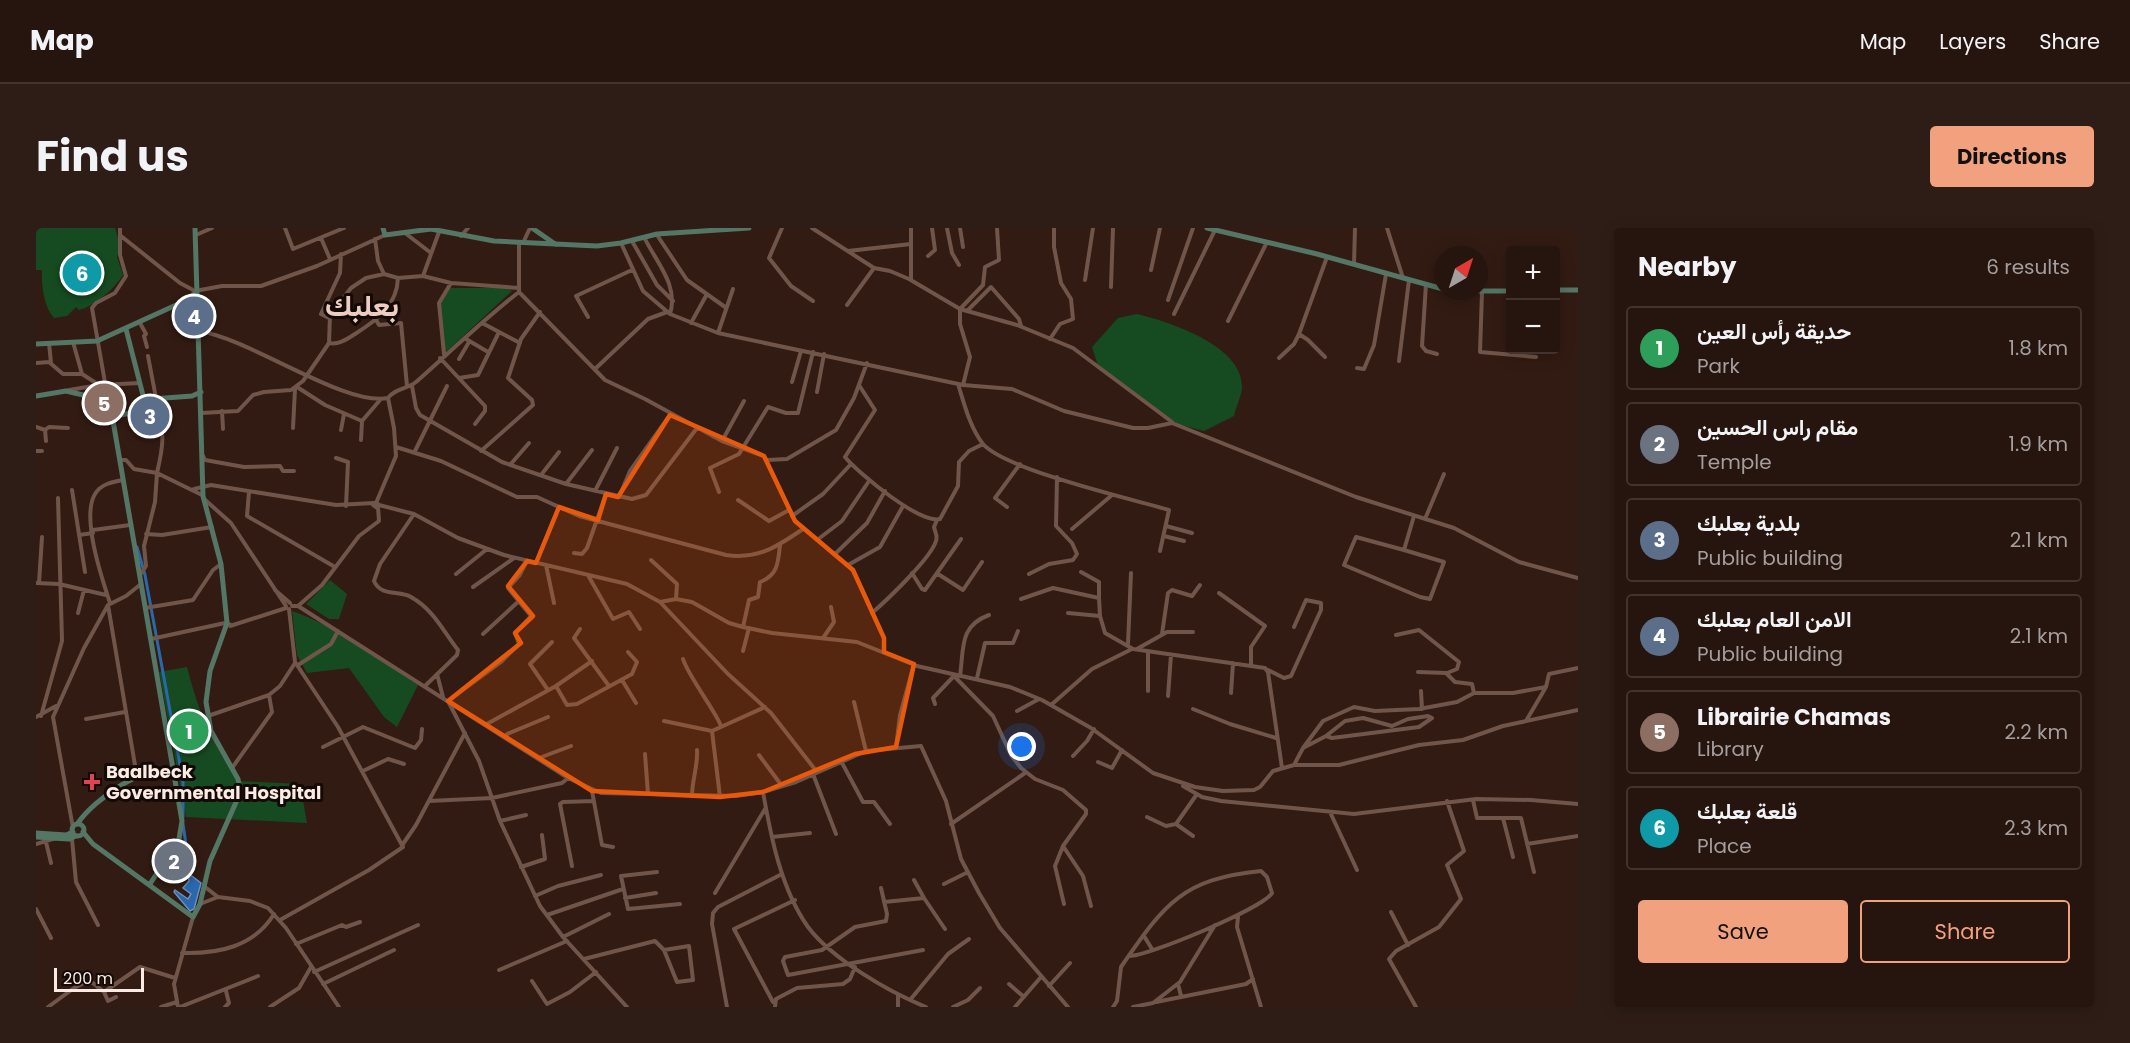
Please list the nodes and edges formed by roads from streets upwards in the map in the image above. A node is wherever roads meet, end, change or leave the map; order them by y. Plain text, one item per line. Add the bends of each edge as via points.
1 (120, 228) edge
2 (195, 228) edge
3 (212, 228) edge
4 (285, 228) edge
5 (344, 228) edge
6 (468, 228) edge
7 (531, 228) edge
8 (749, 228) edge
9 (782, 228) edge
10 (812, 228) edge
11 (911, 228) edge
12 (932, 228) edge
13 (947, 228) edge
14 (960, 228) edge
15 (996, 228) edge
16 (1054, 228) edge
17 (1093, 228) edge
18 (1113, 228) edge
19 (1160, 228) edge
20 (1193, 228) edge
21 (1207, 228) edge
22 (1355, 228) edge
23 (1387, 228) edge
24 (419, 229) edge
25 (724, 229) edge
26 (385, 230) edge
27 (689, 230) edge
28 (1215, 230) junction
29 (1231, 231) edge
30 (439, 232) junction
31 (405, 233) junction
32 (657, 234) junction
33 (195, 235) junction
34 (121, 236) junction
35 (460, 236) junction
36 (643, 237) junction
37 (321, 238) junction
38 (375, 239) junction
39 (632, 241) junction
40 (1267, 242) junction
41 (621, 243) junction
42 (521, 244) junction
43 (555, 244) junction
44 (911, 244) junction
45 (963, 247) dead end
46 (848, 251) junction
47 (431, 253) junction
48 (341, 254) junction
49 (928, 255) dead end
50 (1327, 257) junction
51 (330, 260) junction
52 (959, 265) dead end
53 (1354, 265) junction
54 (874, 268) junction
55 (632, 270) junction
56 (1151, 270) dead end
57 (384, 274) junction
58 (1386, 274) junction
59 (423, 276) junction
60 (398, 278) junction
61 (1406, 279) junction
62 (911, 280) junction
63 (1085, 280) dead end
64 (452, 283) junction
65 (1426, 285) junction
66 (1111, 287) dead end
67 (1434, 287) edge
68 (733, 289) dead end
69 (519, 290) junction
70 (983, 290) junction
71 (1560, 290) edge
72 (1578, 290) edge
73 (197, 291) junction
74 (1506, 291) edge
75 (1488, 292) edge
76 (707, 294) junction
77 (1168, 300) dead end
78 (1482, 300) edge
79 (185, 301) junction
80 (673, 301) junction
81 (813, 301) dead end
82 (847, 305) dead end
83 (198, 306) junction
84 (725, 307) junction
85 (960, 309) junction
86 (967, 311) junction
87 (540, 312) junction
88 (669, 313) junction
89 (1174, 314) dead end
90 (588, 317) dead end
91 (329, 318) junction
92 (376, 320) junction
93 (1228, 321) dead end
94 (140, 323) junction
95 (691, 323) junction
96 (484, 324) junction
97 (1021, 326) junction
98 (126, 329) junction
99 (199, 331) junction
100 (499, 332) junction
101 (718, 333) junction
102 (1299, 334) junction
103 (1050, 339) junction
104 (97, 341) junction
105 (467, 341) junction
106 (73, 342) junction
107 (49, 343) junction
108 (329, 343) junction
109 (520, 343) junction
110 (36, 344) edge
111 (147, 347) dead end
112 (801, 351) junction
113 (488, 352) junction
114 (813, 352) junction
115 (824, 354) junction
116 (1437, 354) dead end
117 (148, 356) dead end
118 (442, 356) junction
119 (1325, 357) dead end
120 (1536, 357) dead end
121 (1279, 358) dead end
122 (459, 359) dead end
123 (1399, 361) dead end
124 (36, 363) edge
125 (51, 363) junction
126 (867, 363) junction
127 (1357, 368) dead end
128 (595, 369) junction
129 (82, 374) junction
130 (309, 375) junction
131 (459, 378) junction
132 (792, 382) dead end
133 (140, 383) junction
134 (106, 384) junction
135 (961, 384) junction
136 (99, 385) junction
137 (859, 385) junction
138 (410, 386) junction
139 (447, 386) dead end
140 (296, 388) junction
141 (66, 391) junction
142 (201, 392) junction
143 (818, 392) dead end
144 (107, 394) junction
145 (36, 396) edge
146 (192, 396) junction
147 (388, 398) junction
148 (145, 399) junction
149 (380, 399) junction
150 (155, 400) junction
151 (201, 401) junction
152 (744, 401) dead end
153 (146, 407) junction
154 (222, 411) junction
155 (201, 413) junction
156 (344, 414) junction
157 (112, 415) junction
158 (670, 415) junction
159 (430, 420) junction
160 (362, 421) junction
161 (1172, 423) junction
162 (475, 424) dead end
163 (36, 427) edge
164 (68, 428) dead end
165 (292, 428) dead end
166 (696, 428) junction
167 (223, 429) dead end
168 (45, 430) junction
169 (341, 430) dead end
170 (362, 440) dead end
171 (46, 441) dead end
172 (722, 441) junction
173 (529, 443) dead end
174 (983, 444) junction
175 (396, 447) junction
176 (617, 448) dead end
177 (743, 448) junction
178 (592, 450) dead end
179 (36, 451) edge
180 (42, 451) dead end
181 (415, 451) junction
182 (481, 452) junction
183 (559, 452) dead end
184 (202, 456) junction
185 (336, 458) dead end
186 (122, 460) junction
187 (767, 460) junction
188 (851, 464) junction
189 (1020, 464) junction
190 (510, 465) junction
191 (294, 471) dead end
192 (157, 473) junction
193 (1444, 474) dead end
194 (541, 475) junction
195 (1057, 477) junction
196 (123, 480) junction
197 (870, 481) junction
198 (566, 484) junction
199 (203, 486) junction
200 (194, 489) junction
201 (72, 490) dead end
202 (595, 491) junction
203 (885, 491) junction
204 (249, 492) junction
205 (719, 492) dead end
206 (606, 494) junction
207 (1112, 495) junction
208 (203, 496) junction
209 (619, 497) junction
210 (58, 498) dead end
211 (738, 500) dead end
212 (376, 505) junction
213 (346, 506) junction
214 (903, 506) junction
215 (559, 507) junction
216 (1007, 507) dead end
217 (789, 510) junction
218 (414, 514) junction
219 (792, 516) junction
220 (1414, 516) junction
221 (1425, 519) junction
222 (598, 520) junction
223 (937, 520) junction
224 (130, 525) junction
225 (1166, 526) junction
226 (212, 527) junction
227 (803, 529) junction
228 (1072, 529) dead end
229 (93, 531) junction
230 (1192, 533) dead end
231 (146, 534) junction
232 (79, 535) junction
233 (1164, 536) junction
234 (42, 537) dead end
235 (962, 539) dead end
236 (817, 540) junction
237 (1184, 541) dead end
238 (780, 545) junction
239 (487, 549) junction
240 (1404, 550) junction
241 (1160, 551) dead end
242 (574, 553) dead end
243 (835, 554) junction
244 (514, 558) junction
245 (651, 560) dead end
246 (527, 561) junction
247 (982, 562) dead end
248 (537, 563) junction
249 (546, 565) junction
250 (848, 565) junction
251 (335, 567) junction
252 (222, 568) junction
253 (85, 572) dead end
254 (1081, 572) dead end
255 (912, 573) junction
256 (1131, 573) dead end
257 (456, 574) dead end
258 (938, 574) junction
259 (1029, 574) dead end
260 (139, 575) junction
261 (589, 576) junction
262 (1578, 578) edge
263 (38, 583) edge
264 (59, 584) junction
265 (141, 584) junction
266 (1200, 585) dead end
267 (473, 587) dead end
268 (84, 590) junction
269 (1220, 593) dead end
270 (107, 595) junction
271 (1099, 598) junction
272 (676, 599) junction
273 (1021, 599) dead end
274 (519, 601) junction
275 (660, 602) junction
276 (554, 603) dead end
277 (109, 604) junction
278 (298, 606) junction
279 (149, 607) junction
280 (289, 607) junction
281 (831, 607) dead end
282 (78, 613) dead end
283 (872, 613) junction
284 (1068, 613) dead end
285 (989, 615) dead end
286 (1100, 616) junction
287 (225, 625) junction
288 (1294, 627) dead end
289 (746, 628) junction
290 (580, 629) dead end
291 (640, 629) dead end
292 (338, 631) junction
293 (1018, 631) dead end
294 (1193, 632) dead end
295 (483, 634) dead end
296 (1162, 634) junction
297 (1396, 635) dead end
298 (155, 638) junction
299 (822, 639) junction
300 (552, 642) dead end
301 (1128, 644) junction
302 (1134, 649) junction
303 (743, 651) dead end
304 (1148, 651) junction
305 (628, 652) dead end
306 (884, 652) junction
307 (1172, 655) junction
308 (683, 659) dead end
309 (592, 661) junction
310 (1233, 663) junction
311 (296, 664) junction
312 (914, 664) junction
313 (1251, 664) junction
314 (1578, 668) edge
315 (1267, 669) junction
316 (1419, 672) dead end
317 (1447, 673) junction
318 (437, 674) junction
319 (953, 676) junction
320 (960, 676) junction
321 (977, 678) junction
322 (622, 680) junction
323 (426, 685) junction
324 (556, 686) junction
325 (609, 686) junction
326 (1546, 687) junction
327 (548, 690) junction
328 (1148, 691) dead end
329 (1421, 691) dead end
330 (1231, 693) dead end
331 (1474, 693) junction
332 (269, 695) junction
333 (1168, 696) dead end
334 (443, 697) junction
335 (1039, 699) junction
336 (448, 701) junction
337 (854, 702) dead end
338 (636, 703) dead end
339 (935, 704) dead end
340 (57, 705) junction
341 (1051, 705) junction
342 (765, 707) junction
343 (1193, 709) dead end
344 (1422, 709) junction
345 (463, 710) junction
346 (1578, 710) edge
347 (1017, 711) dead end
348 (125, 712) junction
349 (46, 713) junction
350 (38, 716) edge
351 (207, 716) junction
352 (53, 717) junction
353 (548, 717) dead end
354 (456, 718) junction
355 (86, 719) dead end
356 (664, 722) dead end
357 (1526, 722) junction
358 (485, 725) junction
359 (721, 728) junction
360 (1392, 728) junction
361 (422, 729) dead end
362 (1094, 729) junction
363 (211, 730) junction
364 (712, 731) junction
365 (465, 734) junction
366 (343, 735) junction
367 (1326, 736) junction
368 (506, 738) junction
369 (1276, 738) junction
370 (170, 739) junction
371 (571, 746) dead end
372 (323, 747) dead end
373 (896, 747) junction
374 (1303, 748) junction
375 (697, 750) dead end
376 (1122, 750) junction
377 (866, 751) junction
378 (645, 754) dead end
379 (759, 755) dead end
380 (1073, 756) dead end
381 (538, 759) junction
382 (841, 761) junction
383 (172, 762) junction
384 (1098, 762) dead end
385 (404, 764) dead end
386 (1294, 765) junction
387 (232, 768) junction
388 (1282, 768) junction
389 (163, 771) junction
390 (363, 771) junction
391 (815, 773) junction
392 (1025, 773) junction
393 (175, 775) junction
394 (137, 778) junction
395 (568, 778) junction
396 (1180, 784) junction
397 (782, 786) junction
398 (592, 791) junction
399 (763, 792) junction
400 (648, 794) junction
401 (1197, 794) junction
402 (692, 796) junction
403 (720, 797) junction
404 (492, 798) junction
405 (1473, 800) junction
406 (429, 801) junction
407 (594, 801) junction
408 (1447, 801) junction
409 (1578, 804) edge
410 (765, 807) junction
411 (1330, 812) junction
412 (85, 814) junction
413 (526, 815) dead end
414 (71, 816) junction
415 (1147, 817) dead end
416 (1503, 818) junction
417 (500, 821) junction
418 (890, 824) dead end
419 (951, 824) junction
420 (1176, 824) junction
421 (77, 831) junction
422 (810, 833) dead end
423 (836, 834) dead end
424 (36, 835) edge
425 (542, 835) dead end
426 (56, 836) junction
427 (1193, 836) dead end
428 (1578, 836) edge
429 (772, 837) junction
430 (46, 842) junction
431 (36, 844) edge
432 (1527, 844) junction
433 (403, 845) junction
434 (1063, 846) junction
435 (613, 847) dead end
436 (1513, 856) dead end
437 (51, 863) dead end
438 (572, 866) dead end
439 (521, 867) junction
440 (1357, 870) dead end
441 (657, 872) dead end
442 (968, 872) junction
443 (1534, 872) dead end
444 (782, 874) junction
445 (601, 875) dead end
446 (914, 880) dead end
447 (150, 884) junction
448 (944, 884) dead end
449 (203, 886) junction
450 (881, 888) dead end
451 (623, 889) junction
452 (656, 894) dead end
453 (715, 894) dead end
454 (535, 896) junction
455 (218, 897) junction
456 (625, 898) junction
457 (924, 898) junction
458 (795, 900) junction
459 (884, 902) junction
460 (200, 904) junction
461 (680, 904) dead end
462 (1064, 904) dead end
463 (1091, 906) dead end
464 (36, 909) edge
465 (1391, 912) dead end
466 (274, 914) junction
467 (609, 914) dead end
468 (547, 916) junction
469 (1238, 916) junction
470 (193, 917) junction
471 (280, 920) junction
472 (360, 922) dead end
473 (98, 925) dead end
474 (418, 925) dead end
475 (1215, 925) junction
476 (945, 929) dead end
477 (1144, 936) junction
478 (51, 938) dead end
479 (565, 939) junction
480 (969, 939) dead end
481 (296, 944) junction
482 (828, 945) junction
483 (1408, 945) junction
484 (1152, 949) junction
485 (394, 950) dead end
486 (664, 950) junction
487 (923, 950) dead end
488 (182, 953) junction
489 (1129, 956) junction
490 (584, 959) junction
491 (849, 963) junction
492 (1070, 963) dead end
493 (855, 967) junction
494 (311, 968) junction
495 (499, 969) dead end
496 (314, 972) junction
497 (596, 972) junction
498 (258, 976) dead end
499 (1041, 977) junction
500 (176, 978) junction
501 (1253, 979) junction
502 (532, 981) dead end
503 (323, 984) junction
504 (1009, 984) dead end
505 (1178, 984) junction
506 (1049, 986) junction
507 (980, 988) dead end
508 (226, 991) junction
509 (104, 992) junction
510 (898, 994) junction
511 (1181, 996) junction
512 (116, 997) dead end
513 (1024, 997) junction
514 (910, 1000) junction
515 (200, 1001) junction
516 (1117, 1001) junction
517 (1153, 1003) junction
518 (774, 1004) edge
519 (178, 1005) edge
520 (48, 1007) edge
521 (161, 1007) edge
522 (202, 1007) edge
523 (225, 1007) edge
524 (270, 1007) edge
525 (339, 1007) edge
526 (627, 1007) edge
527 (727, 1007) edge
528 (898, 1007) edge
529 (926, 1007) edge
530 (953, 1007) edge
531 (1015, 1007) edge
532 (1068, 1007) edge
533 (1113, 1007) edge
534 (1122, 1007) edge
535 (1134, 1007) edge
536 (1261, 1007) edge
537 (1416, 1007) edge

1 - 34 street
2 - 33 street
3 - 33 street
4 - 37 street via 293,249
5 - 37 street
6 - 35 street
7 - 42 street
7 - 43 street
8 - 25 street
9 - 81 street via 769,258 791,285
10 - 46 street
11 - 44 street
12 - 49 street via 936,250
13 - 52 street
14 - 45 street
15 - 70 street via 999,260 985,267
16 - 103 street via 1061,283 1071,299 1073,319 1060,324
17 - 63 street
18 - 66 street
19 - 56 street
20 - 77 street
21 - 28 street
22 - 53 street
23 - 61 street
24 - 30 street
24 - 31 street
25 - 27 street
26 - 31 street
26 - 38 street
27 - 32 street
28 - 29 street
28 - 89 street
29 - 40 street
30 - 35 street
30 - 47 street
31 - 47 street
32 - 36 street
32 - 76 street via 680,272
33 - 73 street
34 - 73 street via 180,283
34 - 104 street via 120,255 126,276 115,293 93,308
35 - 42 street
36 - 39 street
36 - 80 street via 671,285
37 - 51 street
38 - 48 street
38 - 57 street
39 - 41 street
39 - 80 street via 657,285
40 - 50 street
40 - 93 street
41 - 43 street
41 - 55 street
42 - 43 street
42 - 69 street
44 - 46 street
44 - 62 street
46 - 54 street
47 - 59 street
48 - 51 street
48 - 91 street via 340,273 321,314
50 - 53 street
50 - 102 street
51 - 73 street via 261,286 222,286
53 - 58 street
54 - 62 street
54 - 82 street
55 - 88 street via 643,291
55 - 90 street via 576,296
57 - 60 street
57 - 91 street via 356,284
58 - 61 street
58 - 127 street via 1374,345 1364,369
59 - 60 street
59 - 64 street
60 - 92 street via 391,302
61 - 65 street
61 - 123 street
62 - 85 street
64 - 69 street
64 - 118 street via 439,303
65 - 67 street
65 - 116 street via 1422,346
68 - 84 street
69 - 87 street
69 - 96 street
70 - 85 street
70 - 86 street
70 - 97 street via 993,289
71 - 72 street
73 - 79 street
73 - 83 street
74 - 75 street
76 - 84 street
76 - 95 street
78 - 120 street via 1480,352
79 - 83 street
79 - 94 street
80 - 88 street
83 - 99 street
84 - 101 street
85 - 86 street
85 - 135 street via 969,357
86 - 97 street
87 - 109 street
87 - 128 street
88 - 95 street
88 - 128 street via 648,319
91 - 108 street
92 - 108 street via 347,339
92 - 138 street via 379,326 401,323
94 - 98 street
94 - 111 street
95 - 101 street
96 - 100 street
96 - 105 street
97 - 103 street
98 - 104 street
98 - 133 street
99 - 130 street via 231,339
99 - 142 street
100 - 109 street
100 - 113 street
101 - 112 street
102 - 119 street
102 - 121 street
103 - 161 street via 1087,357
104 - 106 street
104 - 134 street
105 - 113 street
105 - 118 street
105 - 122 street
106 - 107 street
106 - 129 street
107 - 110 street
107 - 125 street
108 - 130 street
109 - 182 street via 508,379 533,405
112 - 114 street
112 - 132 street
113 - 131 street via 477,376
114 - 115 street
114 - 177 street via 798,413 768,407
115 - 126 street
115 - 143 street
117 - 150 street
118 - 131 street
118 - 138 street
124 - 125 street
125 - 129 street via 63,374
126 - 135 street
126 - 137 street
128 - 158 street via 611,384
129 - 136 street
130 - 140 street
130 - 149 street via 342,390
131 - 162 street via 486,407
133 - 134 street
133 - 148 street
134 - 136 street
134 - 144 street
135 - 161 street via 1012,389 1064,411 1132,428
135 - 174 street via 971,420
136 - 141 street
137 - 187 street via 831,435 788,459
137 - 188 street via 875,410 845,454
138 - 147 street
138 - 159 street via 417,410
139 - 159 street
140 - 154 street via 259,393 248,398 238,411
140 - 156 street
140 - 165 street
141 - 144 street
141 - 145 street
142 - 146 street
142 - 151 street
144 - 157 street
146 - 150 street
146 - 151 street
147 - 149 street
147 - 175 street
148 - 150 street
148 - 153 street
149 - 160 street
150 - 153 street
150 - 192 street via 164,435
151 - 155 street
152 - 172 street
153 - 157 street
154 - 155 street
154 - 167 street
155 - 184 street
156 - 160 street
156 - 169 street
157 - 186 street
158 - 166 street
158 - 209 street via 630,471
159 - 181 street
159 - 182 street
160 - 170 street
161 - 220 street via 1356,497
163 - 168 street
164 - 168 street
166 - 172 street
166 - 209 street via 646,495
168 - 171 street
172 - 177 street
173 - 190 street
174 - 189 street via 995,454
174 - 223 street via 959,462 958,486
175 - 181 street
175 - 212 street via 394,463
176 - 202 street
177 - 187 street
177 - 205 street via 735,457 710,468
178 - 198 street
179 - 180 street
181 - 215 street via 517,498 537,497
182 - 190 street
183 - 194 street
184 - 191 street via 205,460 244,467 280,466 284,471
184 - 199 street
185 - 213 street via 348,462
186 - 192 street via 134,469
186 - 196 street
187 - 217 street
188 - 197 street
188 - 219 street via 823,494
189 - 195 street
189 - 216 street via 995,498
190 - 194 street
192 - 200 street
192 - 231 street
193 - 221 street
194 - 198 street
195 - 207 street
195 - 259 street via 1056,526 1077,554 1072,560 1049,564
196 - 224 street
196 - 229 street via 105,484 95,494 90,506
197 - 203 street
197 - 236 street via 842,521
198 - 202 street
199 - 200 street
199 - 204 street
199 - 208 street
200 - 208 street
201 - 232 street
202 - 206 street
203 - 214 street
203 - 243 street via 867,523
204 - 213 street
204 - 251 street via 247,516
206 - 209 street
206 - 222 street
207 - 225 street via 1169,510
207 - 228 street
208 - 226 street
208 - 280 street via 231,523 272,588
210 - 264 street
211 - 217 street via 769,521
212 - 213 street
212 - 218 street
212 - 251 street via 379,521 358,536
214 - 223 street
214 - 250 street via 880,547
215 - 222 street
215 - 248 street
217 - 219 street
218 - 239 street
218 - 318 street via 380,564 374,581 382,590 411,597 439,620 442,631 458,652
219 - 227 street
220 - 221 street
220 - 240 street
221 - 262 street via 1468,534 1519,562
222 - 238 street via 736,556 761,554
222 - 242 street via 585,551
223 - 255 street via 935,543
224 - 229 street
224 - 260 street
225 - 230 street
225 - 233 street
226 - 231 street
226 - 252 street
227 - 236 street
227 - 238 street
229 - 232 street
229 - 270 street
231 - 260 street via 146,566
232 - 253 street
233 - 237 street
233 - 241 street
234 - 263 street
235 - 258 street
236 - 243 street
238 - 289 street via 776,571 760,582 758,597 749,600
239 - 244 street
239 - 257 street
240 - 240 street via 1444,562 1430,599 1344,565 1356,537
243 - 250 street
244 - 246 street
244 - 267 street
245 - 272 street via 677,584
246 - 248 street
246 - 274 street via 508,586
247 - 258 street via 963,590
248 - 249 street
249 - 261 street
249 - 276 street
250 - 283 street
251 - 278 street via 315,593
252 - 279 street via 213,570 193,600
252 - 287 street
254 - 271 street via 1099,582
255 - 258 street via 923,590
255 - 283 street
256 - 301 street
260 - 265 street
261 - 275 street via 627,584
261 - 291 street via 612,619 629,612
263 - 264 street
264 - 268 street
264 - 350 street via 62,641
265 - 277 street
265 - 279 street
266 - 296 street via 1192,596 1168,592
268 - 270 street
268 - 282 street
269 - 313 street via 1264,624 1251,647
270 - 277 street
271 - 273 street via 1053,588
271 - 286 street
272 - 275 street
272 - 289 street via 702,606
274 - 295 street
274 - 336 street via 531,616 515,633 518,645
275 - 342 street
277 - 340 street
277 - 348 street
278 - 280 street
278 - 292 street
279 - 298 street
280 - 287 street
280 - 311 street
281 - 299 street via 834,622
283 - 306 street via 884,638
284 - 286 street
285 - 320 street via 968,627
286 - 301 street via 1107,635
287 - 298 street
287 - 351 street via 208,682
288 - 315 street via 1306,600 1320,603 1321,610 1291,676 1284,678
289 - 299 street
289 - 303 street
290 - 309 street via 574,638
292 - 311 street via 331,644
292 - 323 street
293 - 321 street via 1012,643 985,643
294 - 296 street via 1176,630
296 - 302 street
297 - 317 street via 1419,630 1459,662 1456,669
298 - 370 street
299 - 306 street via 857,642
300 - 327 street via 531,664
301 - 302 street
302 - 304 street
302 - 341 street via 1107,659 1083,675
304 - 307 street
304 - 328 street
305 - 322 street via 637,666
306 - 312 street
307 - 310 street
307 - 333 street
308 - 359 street
309 - 324 street
309 - 325 street
310 - 313 street
310 - 330 street
311 - 332 street
311 - 366 street
312 - 319 street
312 - 373 street
313 - 315 street
314 - 326 street via 1551,672
315 - 369 street
316 - 317 street
317 - 331 street via 1455,682 1472,684
318 - 323 street
318 - 334 street
319 - 320 street
319 - 339 street via 933,698
319 - 392 street via 993,716 1011,756
320 - 321 street
321 - 335 street
322 - 325 street
322 - 338 street
323 - 334 street
324 - 325 street via 569,706
324 - 327 street
326 - 331 street via 1508,694
326 - 357 street
327 - 358 street
329 - 344 street
331 - 344 street via 1457,702
332 - 351 street
332 - 387 street via 273,708 270,716
334 - 336 street
335 - 341 street
335 - 347 street
336 - 345 street
336 - 354 street
337 - 377 street
340 - 349 street
340 - 352 street
341 - 362 street
342 - 359 street
342 - 391 street
343 - 369 street
344 - 374 street via 1349,708 1323,722
345 - 354 street
345 - 358 street
346 - 357 street
348 - 355 street
348 - 394 street
349 - 350 street
349 - 352 street
351 - 363 street
352 - 414 street
353 - 368 street via 507,734
354 - 365 street
356 - 364 street
357 - 386 street via 1497,727 1463,740 1419,745 1339,765
358 - 368 street
359 - 364 street
360 - 360 street via 1408,719 1432,718 1419,727
360 - 367 street
360 - 367 street via 1358,718 1339,724
361 - 366 street via 415,748 363,727
362 - 376 street
362 - 380 street
363 - 370 street
363 - 387 street
364 - 403 street
365 - 404 street
365 - 406 street
366 - 372 street
366 - 390 street
367 - 374 street
368 - 381 street
369 - 388 street
370 - 383 street
371 - 381 street
373 - 377 street
373 - 419 street via 924,748
374 - 386 street
375 - 402 street
376 - 384 street via 1112,768
376 - 396 street via 1153,774
377 - 382 street
378 - 400 street
379 - 397 street
381 - 395 street
382 - 391 street
382 - 418 street via 864,802 874,802
383 - 389 street
383 - 393 street
385 - 390 street via 388,759
386 - 388 street
387 - 449 street via 239,784 238,796 221,831
388 - 396 street via 1254,790
389 - 393 street
389 - 394 street
390 - 433 street
391 - 397 street
391 - 423 street
392 - 419 street
392 - 434 street via 1063,790 1086,810
393 - 447 street via 182,832
394 - 412 street via 110,791
395 - 398 street
395 - 404 street via 562,783
396 - 401 street
397 - 399 street
398 - 400 street
398 - 407 street
399 - 403 street
399 - 410 street
400 - 402 street
401 - 411 street via 1221,801
401 - 420 street
402 - 403 street
404 - 406 street
404 - 417 street
405 - 408 street
405 - 409 street
405 - 416 street via 1476,817
406 - 433 street
407 - 435 street via 602,845
407 - 438 street via 560,804
408 - 411 street via 1354,814
408 - 483 street via 1464,851 1447,865 1461,899 1438,928
410 - 429 street
410 - 453 street
411 - 440 street
412 - 414 street
412 - 421 street
413 - 417 street
414 - 421 street
415 - 420 street via 1166,826
416 - 432 street via 1521,818
416 - 436 street
417 - 439 street
419 - 442 street
420 - 427 street
421 - 426 street
421 - 447 street
421 - 473 street via 75,879
422 - 429 street
424 - 426 street
425 - 439 street via 545,858
426 - 430 street
428 - 432 street
429 - 444 street
430 - 431 street
430 - 437 street
432 - 443 street
433 - 471 street via 369,870
434 - 462 street via 1055,866
434 - 463 street via 1083,876
439 - 454 street
441 - 451 street via 621,875
442 - 448 street
442 - 499 street via 1000,928
444 - 458 street
444 - 527 street via 718,907 714,913 712,924
445 - 454 street
446 - 457 street
447 - 470 street
449 - 455 street
449 - 460 street
450 - 459 street
451 - 456 street
451 - 468 street
452 - 456 street
454 - 468 street
455 - 460 street
455 - 466 street via 258,903
456 - 461 street via 632,910
457 - 459 street
457 - 476 street
458 - 482 street via 809,927
458 - 518 street via 734,929
459 - 482 street via 886,921 855,927
460 - 470 street
464 - 478 street
465 - 483 street
466 - 471 street
466 - 488 street via 259,933 238,945
467 - 479 street
468 - 479 street
469 - 475 street
469 - 477 street via 1272,896 1263,872 1218,878 1185,892
469 - 501 street via 1237,927
470 - 488 street
471 - 481 street
472 - 481 street via 342,925
474 - 496 street
475 - 484 street
475 - 505 street
477 - 484 street
477 - 489 street
479 - 490 street
479 - 495 street
480 - 514 street via 948,954
481 - 494 street
482 - 491 street
482 - 491 street via 822,950 784,957 788,975
483 - 537 street via 1389,959
484 - 489 street
485 - 503 street
486 - 486 street via 689,946 693,980 677,982
486 - 490 street via 654,941
487 - 491 street
488 - 500 street
489 - 516 street via 1118,972
490 - 497 street
491 - 493 street
492 - 506 street
493 - 510 street
493 - 518 street via 843,984 797,988
494 - 496 street
494 - 524 street via 299,988
496 - 503 street
497 - 502 street via 547,1004
497 - 526 street
498 - 508 street
499 - 506 street
499 - 513 street
500 - 509 street via 140,967
500 - 519 street
501 - 511 street via 1246,984
501 - 536 street
503 - 525 street
504 - 513 street
505 - 511 street
505 - 517 street
506 - 532 street
507 - 530 street
508 - 515 street
508 - 523 street via 230,1002
509 - 512 street via 108,1001
509 - 520 street via 93,983 84,983
510 - 514 street
510 - 528 street
511 - 517 street
513 - 531 street
514 - 529 street
515 - 519 street
515 - 522 street
516 - 533 street
516 - 534 street
517 - 535 street
519 - 521 street

